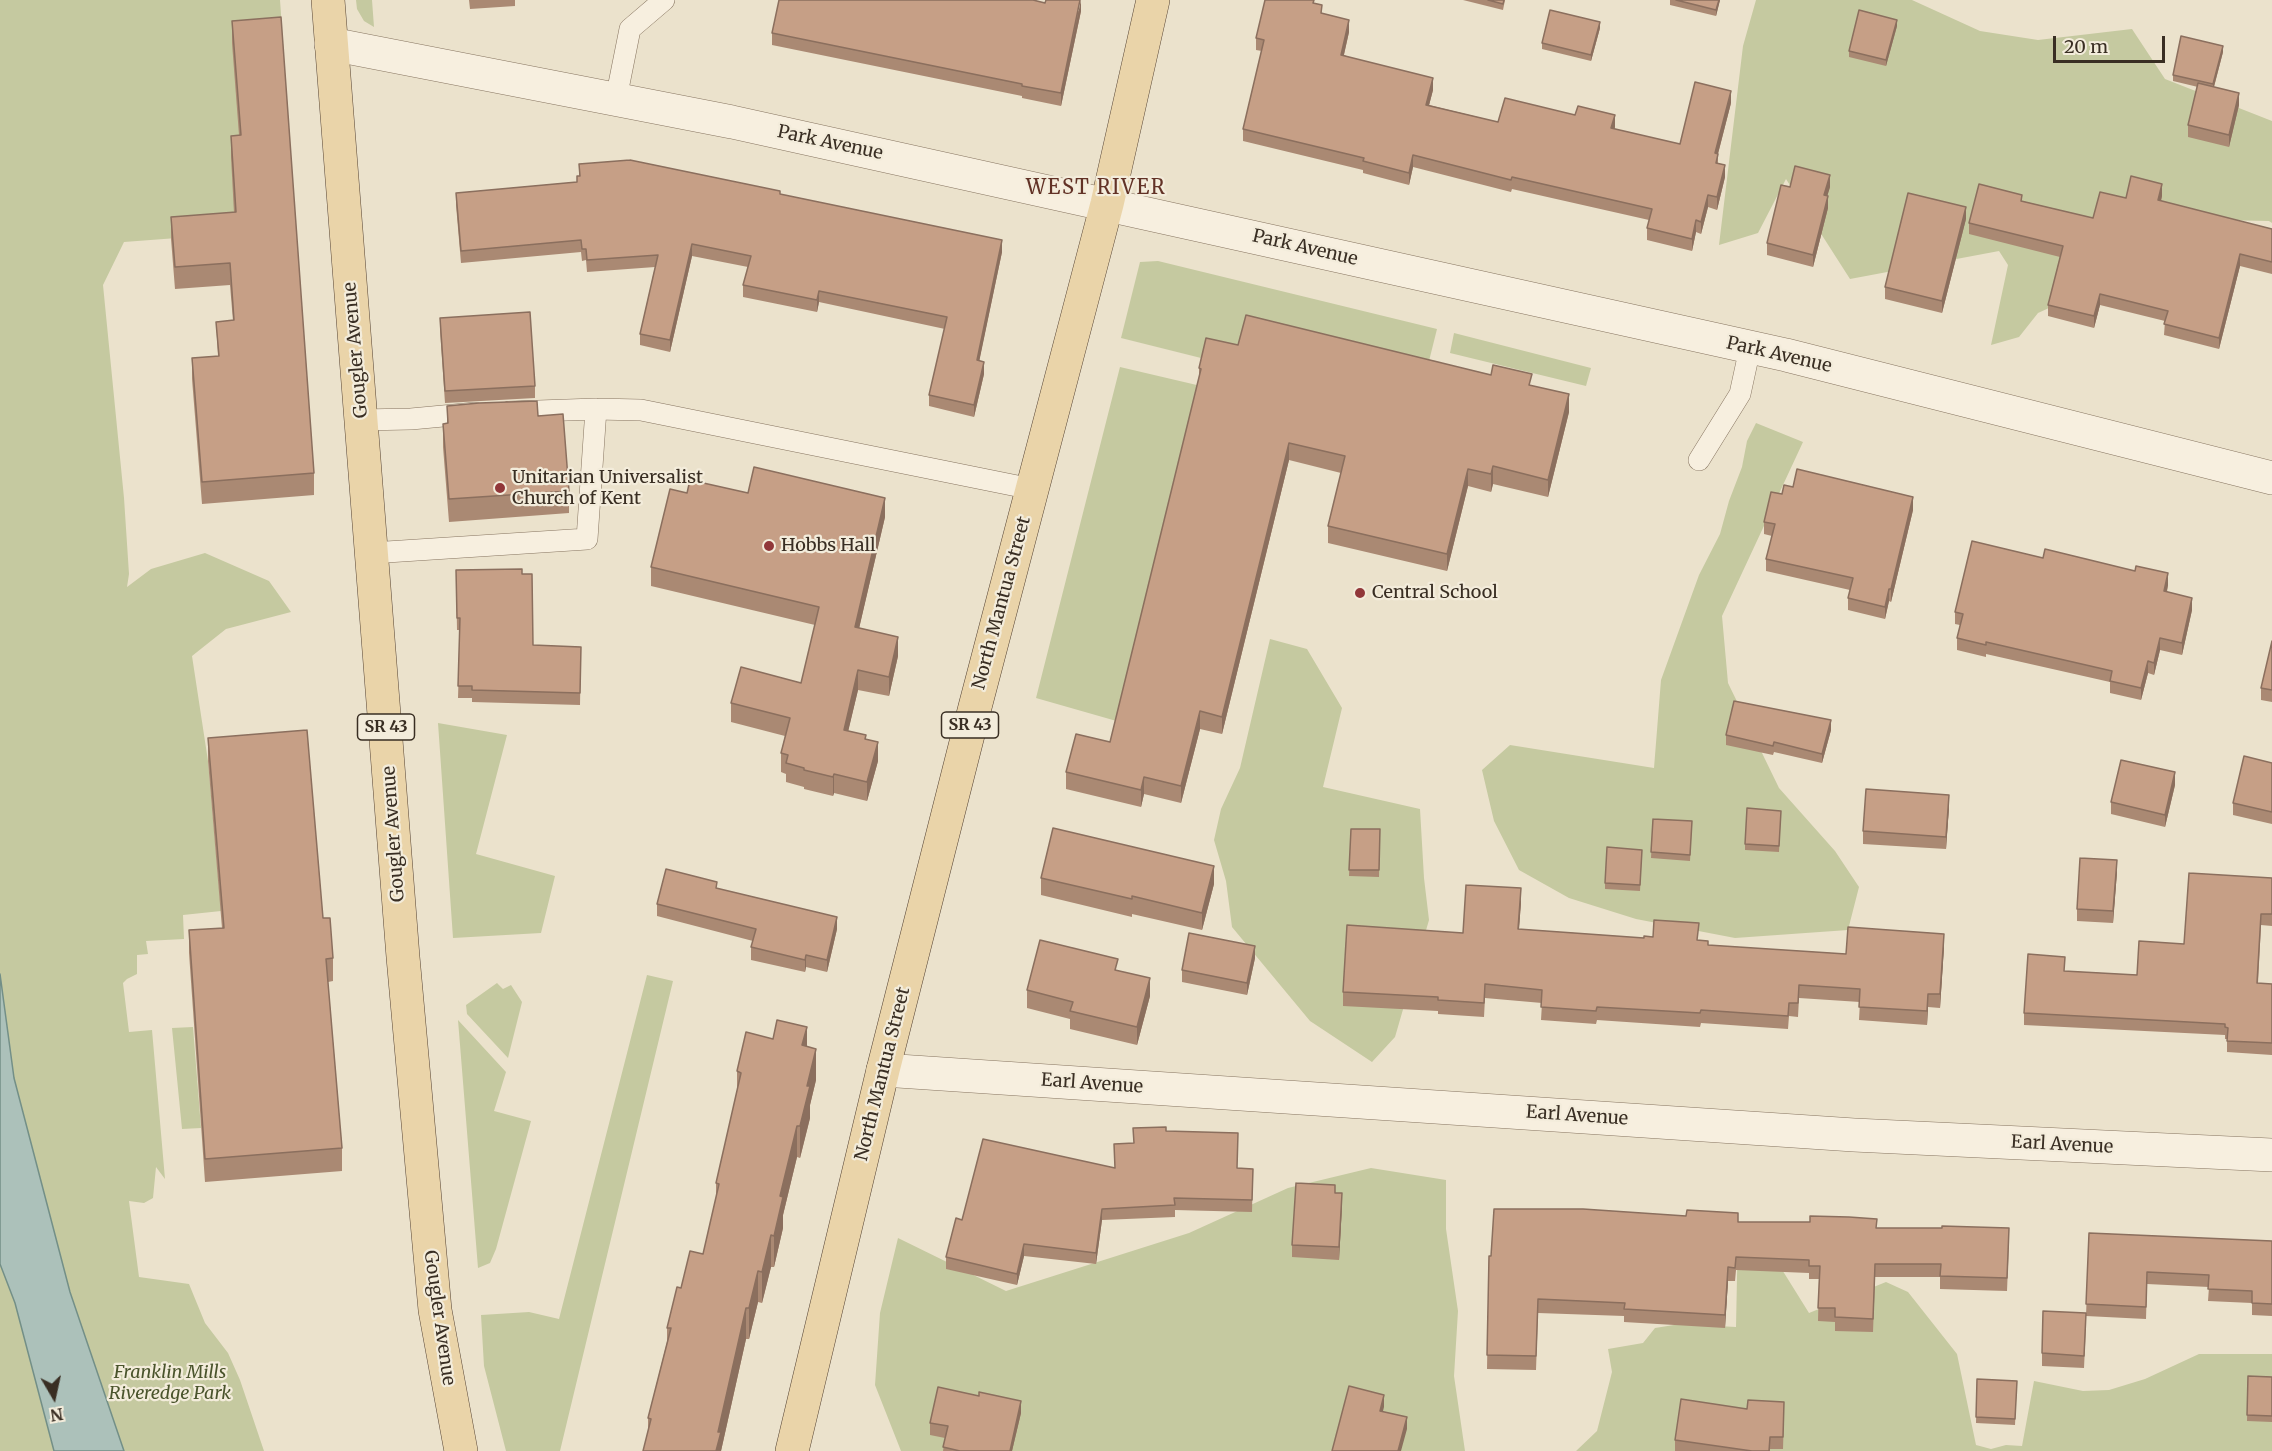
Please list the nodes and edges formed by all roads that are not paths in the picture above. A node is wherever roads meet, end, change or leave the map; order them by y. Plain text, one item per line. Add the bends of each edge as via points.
1 (328, 0) edge
2 (664, 0) edge
3 (1153, 0) edge
4 (331, 44) junction
5 (616, 99) junction
6 (1107, 204) junction
7 (1750, 348) junction
8 (596, 409) junction
9 (361, 420) junction
10 (1698, 460) dead end
11 (2272, 478) edge
12 (1032, 489) junction
13 (371, 553) junction
14 (883, 1070) junction
15 (2272, 1155) edge
16 (461, 1451) edge
17 (792, 1451) edge

1 - 4 main road, Gougler Avenue / SR 43
2 - 5 lane via 630,29
3 - 6 main road, North Mantua Street / SR 43
4 - 5 street, Park Avenue
4 - 9 main road, Gougler Avenue / SR 43
5 - 6 street, Park Avenue
6 - 7 street, Park Avenue
6 - 12 main road, North Mantua Street / SR 43
7 - 10 lane via 1740,394
7 - 11 street, Park Avenue
8 - 9 lane
8 - 12 lane via 640,410
8 - 13 lane via 587,539
9 - 13 main road, Gougler Avenue / SR 43
12 - 14 main road, North Mantua Street / SR 43
13 - 16 main road, Gougler Avenue / SR 43 via 435,1310
14 - 15 street, Earl Avenue via 1854,1135
14 - 17 main road, North Mantua Street / SR 43

